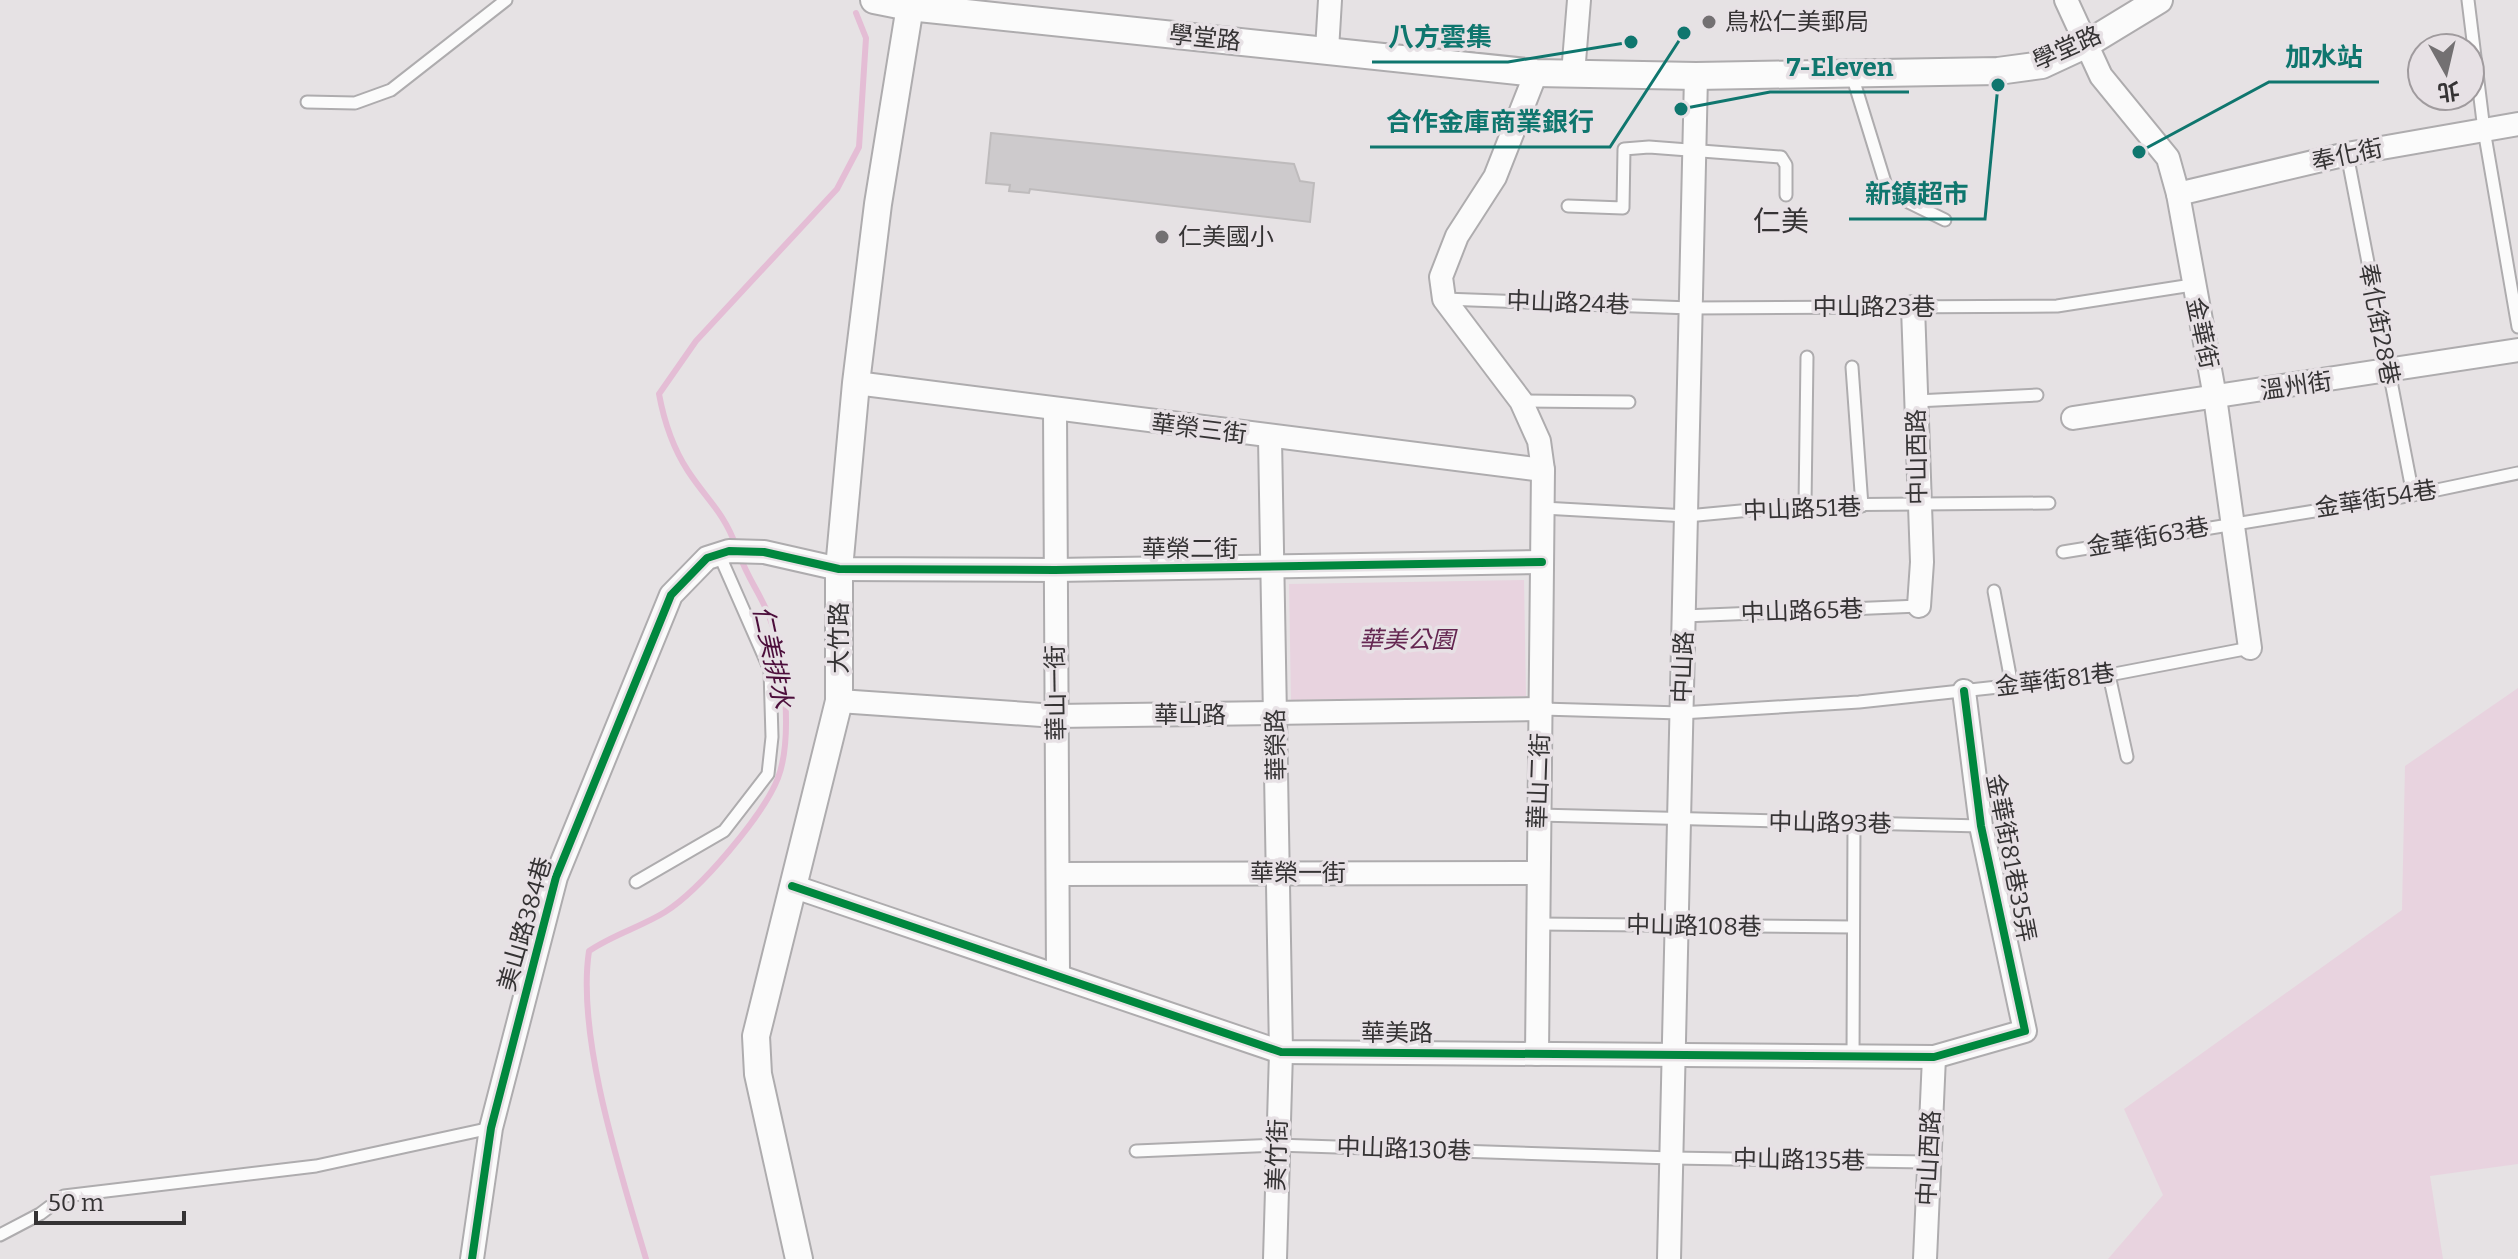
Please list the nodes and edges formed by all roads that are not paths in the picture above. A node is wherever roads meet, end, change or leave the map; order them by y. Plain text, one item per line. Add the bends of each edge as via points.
1 (506, 0) edge
2 (874, 0) edge
3 (1330, 0) edge
4 (1579, 0) edge
5 (2066, 0) edge
6 (2159, 0) edge
7 (2468, 0) edge
8 (910, 4) edge
9 (2085, 45) junction
10 (1327, 50) junction
11 (1851, 72) junction
12 (1536, 73) junction
13 (1573, 74) junction
14 (1696, 76) junction
15 (307, 102) dead end
16 (2518, 124) edge
17 (2484, 130) junction
18 (1694, 152) junction
19 (2347, 154) junction
20 (2178, 194) junction
21 (1786, 195) dead end
22 (1568, 206) dead end
23 (1945, 220) dead end
24 (2192, 285) junction
25 (1444, 299) junction
26 (1913, 307) junction
27 (1691, 308) junction
28 (2518, 327) edge
29 (2518, 350) edge
30 (1807, 357) dead end
31 (1852, 367) dead end
32 (2388, 373) junction
33 (856, 383) junction
34 (2037, 395) dead end
35 (2215, 397) junction
36 (1521, 401) junction
37 (1916, 401) junction
38 (1629, 402) dead end
39 (1055, 410) junction
40 (2073, 418) dead end
41 (1270, 438) junction
42 (1543, 470) junction
43 (2518, 473) edge
44 (2413, 495) junction
45 (2049, 503) dead end
46 (1805, 505) junction
47 (1862, 506) junction
48 (1918, 506) junction
49 (1543, 508) junction
50 (1687, 516) junction
51 (2233, 522) junction
52 (724, 552) junction
53 (2063, 552) dead end
54 (1542, 562) junction
55 (839, 569) junction
56 (1272, 569) junction
57 (1055, 570) junction
58 (1994, 591) dead end
59 (1919, 606) joint
60 (1684, 616) junction
61 (2250, 648) joint
62 (2109, 675) junction
63 (2012, 686) junction
64 (1964, 691) junction
65 (839, 701) junction
66 (1542, 709) junction
67 (1681, 713) junction
68 (1275, 715) junction
69 (1056, 716) junction
70 (2127, 757) dead end
71 (1538, 815) junction
72 (1680, 820) junction
73 (1854, 823) junction
74 (1981, 826) junction
75 (1278, 873) junction
76 (1536, 873) junction
77 (1059, 874) junction
78 (636, 882) dead end
79 (792, 886) junction
80 (1535, 924) junction
81 (1677, 927) junction
82 (1853, 927) junction
83 (1058, 975) junction
84 (2025, 1031) joint
85 (1281, 1052) junction
86 (1537, 1054) junction
87 (1675, 1055) junction
88 (1853, 1057) junction
89 (1934, 1057) junction
90 (491, 1128) junction
91 (1276, 1145) junction
92 (1136, 1151) dead end
93 (1672, 1158) junction
94 (1927, 1162) junction
95 (0, 1235) edge
96 (472, 1259) edge
97 (799, 1259) edge
98 (1275, 1259) edge
99 (1669, 1259) edge
100 (1925, 1259) edge

1 - 15 lane via 391,90 355,103
2 - 8 street, 學堂路
3 - 10 street
4 - 13 street
5 - 9 street, 金華街
6 - 9 street, 學堂路
7 - 17 lane
8 - 10 street, 學堂路
8 - 33 street, 大竹路
9 - 11 street, 學堂路 via 2042,65 1998,71
9 - 20 street, 金華街 via 2101,76 2168,158
10 - 12 street, 學堂路
11 - 14 street, 學堂路
11 - 23 lane via 1888,192
12 - 13 street, 學堂路
12 - 25 street via 1495,177 1457,236 1441,277
13 - 14 street, 學堂路
14 - 18 street, 中山路
16 - 17 street, 奉化街
17 - 19 street, 奉化街
17 - 28 lane
18 - 21 lane via 1781,157
18 - 22 lane via 1624,149 1623,208
18 - 27 street, 中山路
19 - 20 street, 奉化街
19 - 32 lane, 奉化街28巷
20 - 24 street, 金華街
24 - 26 lane, 中山路23巷 via 2057,306
24 - 35 street, 金華街
25 - 27 lane, 中山路24巷
25 - 36 street, 華山二街
26 - 27 lane, 中山路23巷
26 - 37 street, 中山西路
27 - 50 street, 中山路
29 - 32 street, 溫州街
30 - 46 lane
31 - 47 lane
32 - 35 street, 溫州街
32 - 44 lane, 奉化街28巷
33 - 39 street, 華榮三街
33 - 55 street, 大竹路
34 - 37 lane
35 - 40 street, 溫州街
35 - 51 street, 金華街
36 - 38 lane
36 - 42 street, 華山二街 via 1539,441
37 - 48 street, 中山西路
39 - 41 street, 華榮三街
39 - 57 street, 華山一街
41 - 42 street, 華榮三街
41 - 56 street, 華榮路
42 - 49 street, 華山二街
43 - 44 lane, 金華街54巷
44 - 51 lane, 金華街54巷
45 - 48 lane, 中山路51巷
46 - 47 lane, 中山路51巷
46 - 50 lane, 中山路51巷
47 - 48 lane, 中山路51巷
48 - 59 street, 中山西路
49 - 50 lane, 中山路51巷
49 - 54 street, 華山二街
50 - 60 street, 中山路
51 - 53 lane, 金華街63巷
51 - 61 street, 金華街
52 - 55 street, 華榮二街 via 764,552
52 - 78 lane via 770,670 768,774 724,831
52 - 90 street, 美山路384巷 via 707,558 671,595 556,877
54 - 56 street, 華榮二街
54 - 66 street, 華山二街
55 - 57 street, 華榮二街
55 - 65 street, 大竹路
56 - 57 street, 華榮二街
56 - 68 street, 華榮路
57 - 69 street, 華山一街
58 - 63 lane
59 - 60 lane, 中山路65巷
60 - 67 street, 中山路
61 - 62 lane, 金華街81巷
62 - 63 lane, 金華街81巷
62 - 70 lane
63 - 64 lane, 金華街81巷
64 - 67 lane, 金華街81巷
64 - 74 street, 金華街81巷35弄
65 - 69 street, 華山路
65 - 79 street, 大竹路
66 - 67 lane, 金華街81巷
66 - 68 street, 華山路
66 - 71 street, 華山二街
67 - 72 street, 中山路
68 - 69 street, 華山路
68 - 75 street, 華榮路
69 - 77 street, 華山一街
71 - 72 lane, 中山路93巷
71 - 76 street, 華山二街
72 - 73 lane, 中山路93巷
72 - 81 street, 中山路
73 - 74 lane, 中山路93巷
73 - 82 lane
74 - 84 street, 金華街81巷35弄
75 - 76 street, 華榮一街
75 - 77 street, 華榮一街
75 - 85 street, 華榮路
76 - 80 street, 華山二街
77 - 83 street, 華山一街
79 - 83 street, 華美路
79 - 97 street, 大竹路 via 756,1036 758,1074
80 - 81 lane, 中山路108巷
80 - 86 street, 華山二街
81 - 82 lane, 中山路108巷
81 - 87 street, 中山路
82 - 88 lane
83 - 85 street, 華美路
84 - 89 street, 華美路
85 - 86 street, 華美路
85 - 91 street, 美竹街
86 - 87 street, 華美路
87 - 88 street, 華美路
87 - 93 street, 中山路
88 - 89 street, 華美路
89 - 94 street, 中山西路
90 - 95 lane via 316,1166 64,1196
90 - 96 street, 美山路384巷
91 - 92 lane, 中山路130巷
91 - 93 lane, 中山路130巷
91 - 98 street, 美竹街
93 - 94 lane, 中山路135巷
93 - 99 street, 中山路
94 - 100 street, 中山西路

